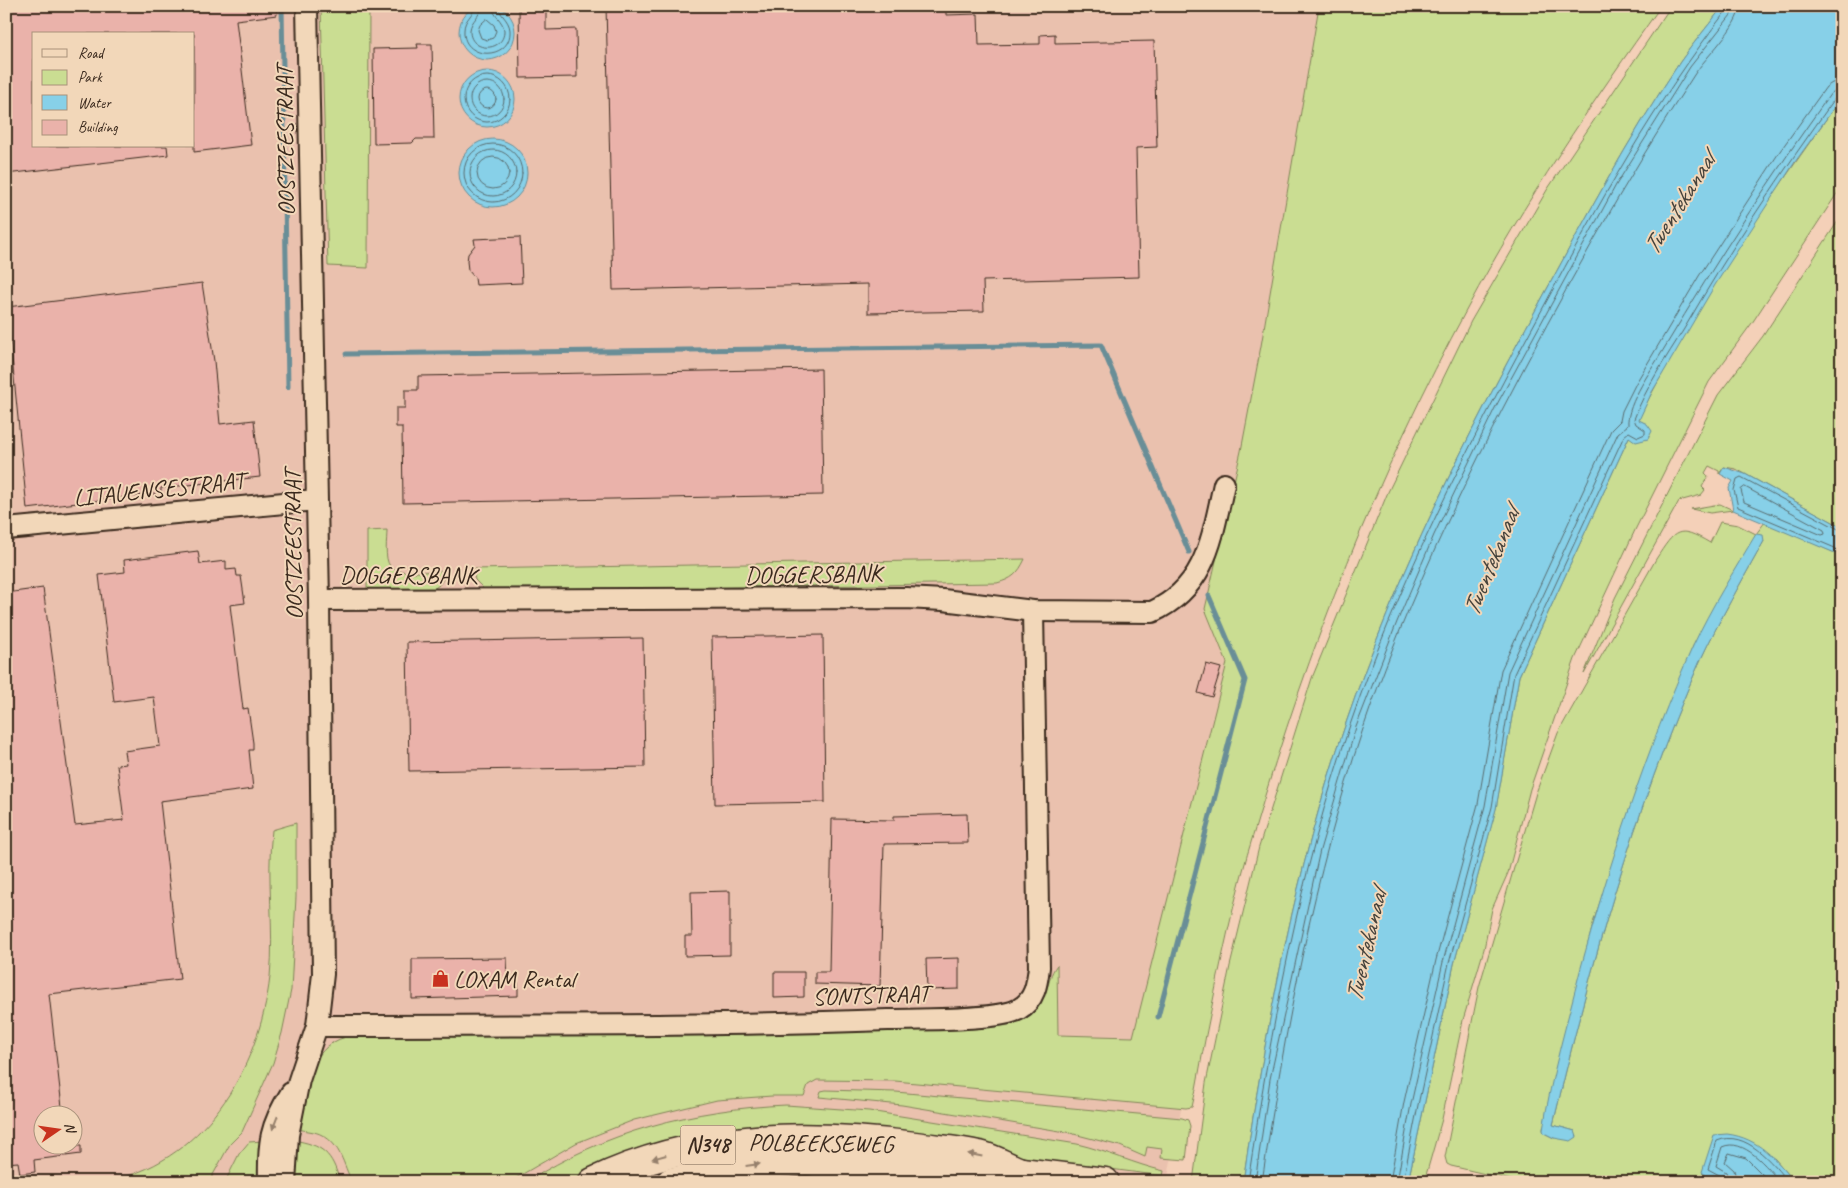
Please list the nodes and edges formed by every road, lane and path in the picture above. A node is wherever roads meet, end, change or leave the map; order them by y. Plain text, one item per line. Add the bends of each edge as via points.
1 (308, 6) edge
2 (1224, 484) dead end
3 (316, 500) junction
4 (6, 529) edge
5 (319, 600) junction
6 (1034, 611) junction
7 (317, 1026) junction
8 (299, 1080) junction
9 (1021, 1172) junction
10 (270, 1182) edge
11 (285, 1182) edge
12 (593, 1182) edge
13 (671, 1182) edge
14 (1105, 1182) edge

1 - 3 street, OOSTZEESTRAAT
2 - 6 street, DOGGERSBANK via 1210,548 1194,580 1167,605 1152,612
3 - 4 street, LITAUENSESTRAAT
3 - 5 street, OOSTZEESTRAAT
5 - 6 street, DOGGERSBANK via 906,598
5 - 7 street, OOSTZEESTRAAT via 323,974
6 - 7 street, SONTSTRAAT via 1039,967 1035,992 1019,1010 983,1016 815,1022
7 - 8 street, OOSTZEESTRAAT
8 -> 10 street, OOSTZEESTRAAT via 278,1114 271,1133
8 - 11 street, OOSTZEESTRAAT via 286,1150
9 -> 12 main road, POLBEEKSEWEG / N348 via 980,1155 828,1138 759,1138 679,1151 640,1162
13 -> 9 main road, POLBEEKSEWEG / N348 via 716,1170 806,1161 974,1180
9 - 14 main road, POLBEEKSEWEG / N348

